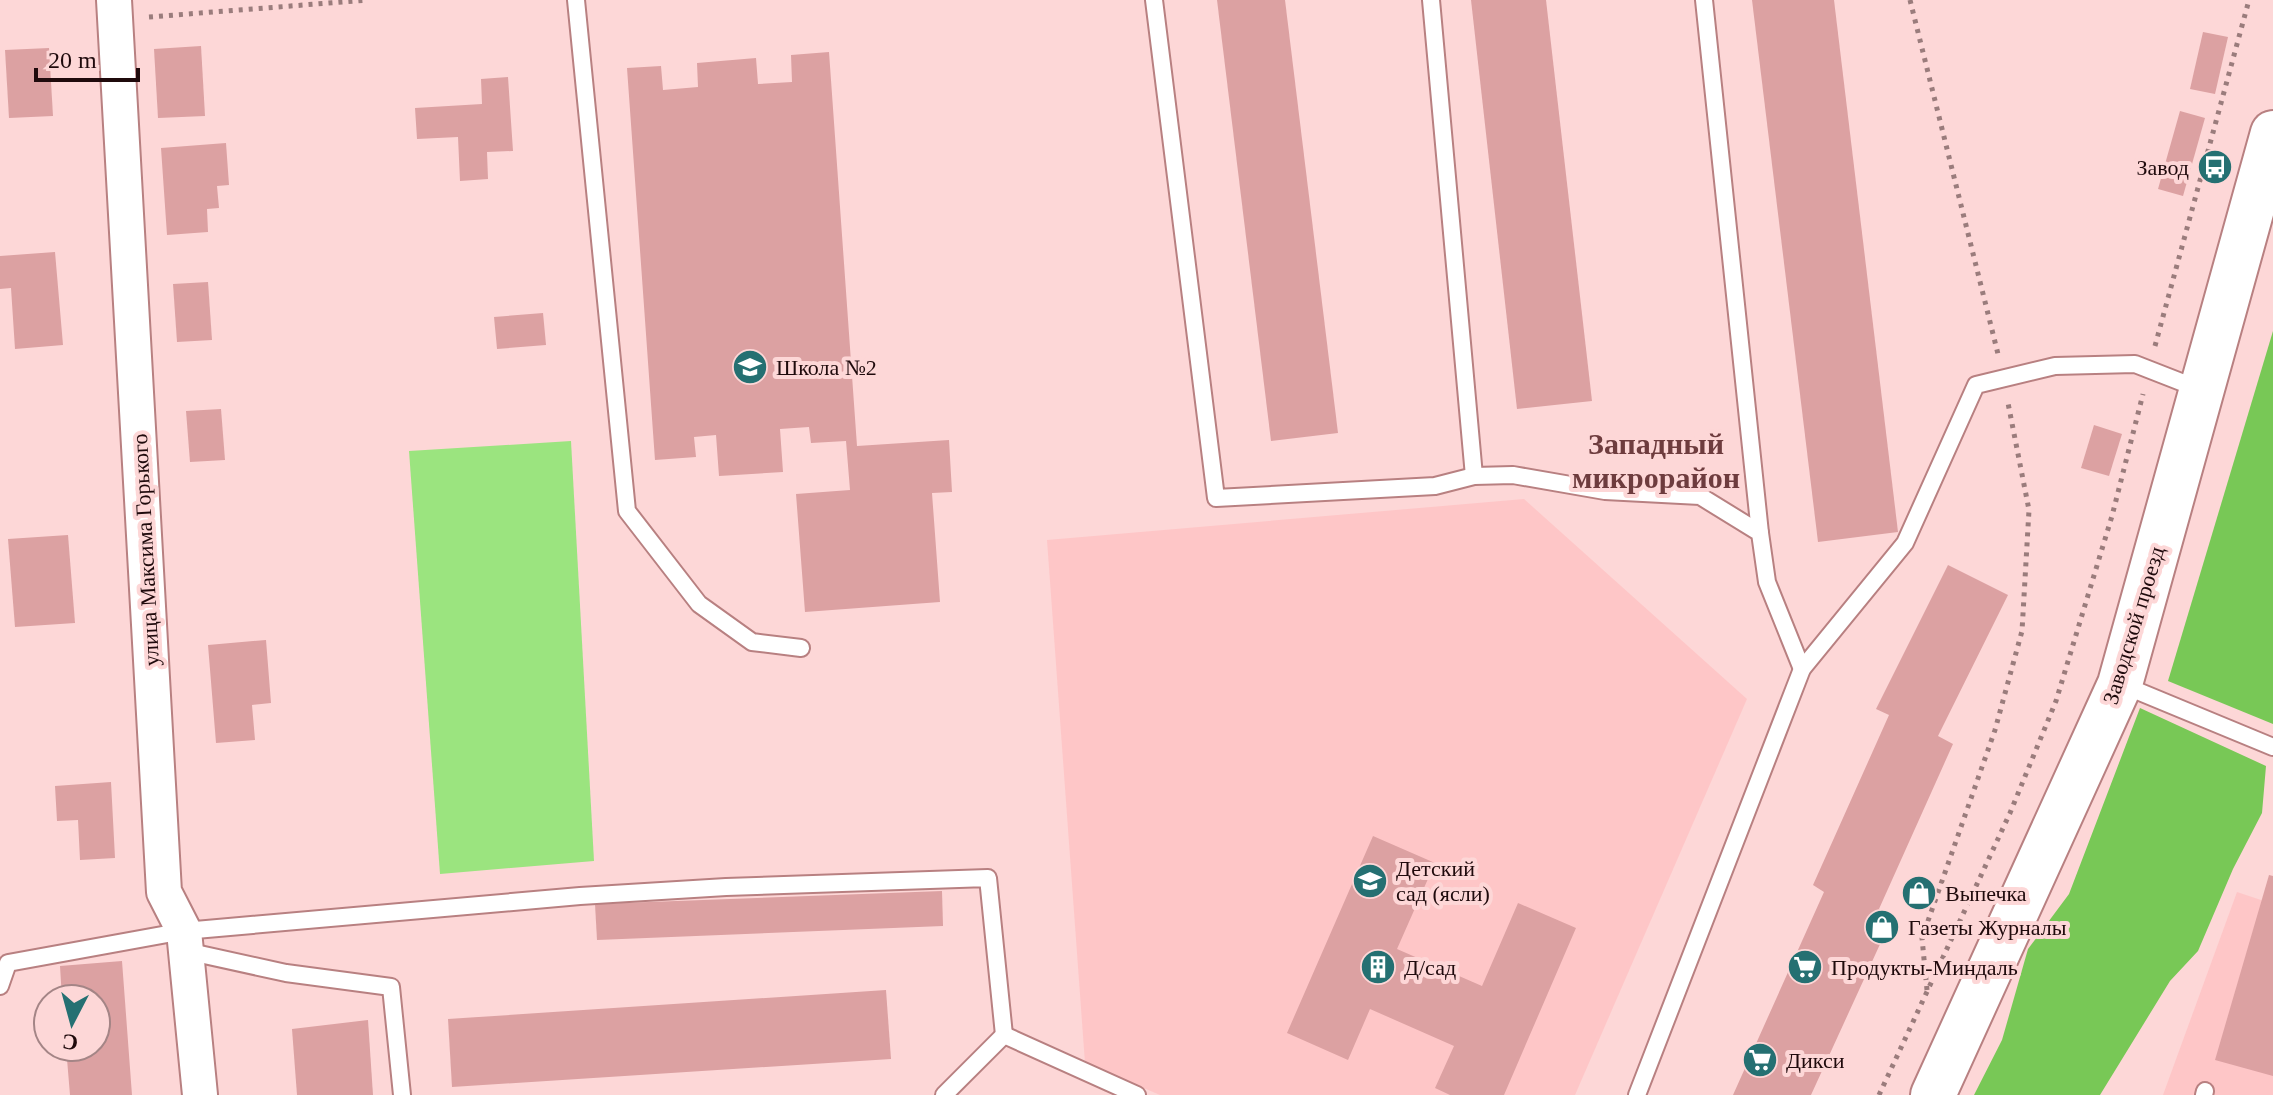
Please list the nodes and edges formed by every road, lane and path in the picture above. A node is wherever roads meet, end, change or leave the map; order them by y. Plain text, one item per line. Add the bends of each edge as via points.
1 (368, 0) edge
2 (576, 0) edge
3 (1154, 0) edge
4 (1431, 0) edge
5 (1704, 0) edge
6 (1910, 0) edge
7 (2249, 0) edge
8 (115, 10) edge
9 (2273, 133) edge
10 (2267, 181) edge
11 (2149, 369) junction
12 (2003, 379) junction
13 (2201, 390) junction
14 (1474, 476) junction
15 (1760, 533) junction
16 (801, 648) dead end
17 (1802, 669) junction
18 (2120, 684) junction
19 (2273, 747) edge
20 (185, 941) junction
21 (0, 986) edge
22 (1927, 991) junction
23 (1004, 1035) junction
24 (200, 1095) edge
25 (402, 1095) edge
26 (944, 1095) edge
27 (1137, 1095) edge
28 (1637, 1095) edge
29 (1879, 1095) edge
30 (1933, 1095) edge

1 - 8 path
2 - 16 lane via 627,511 699,604 752,642
3 - 14 lane via 1216,498 1435,486
4 - 14 lane
5 - 15 lane
6 - 12 path
7 - 11 path
8 - 20 street, улица Максима Горького via 164,892
9 - 10 street, Заводской проезд
10 - 13 street, Заводской проезд
11 - 12 lane via 2135,364 2055,366
11 - 13 lane
11 - 22 path via 2112,516 2056,701
12 - 17 lane via 1976,385 1905,543
12 - 22 path via 2029,510 2022,631 1995,730 1922,938
13 - 18 street, Заводской проезд
14 - 15 lane via 1513,475 1605,491 1700,496
15 - 17 lane via 1767,582
17 - 28 lane
18 - 19 lane
18 - 30 street, Заводской проезд
20 - 21 lane via 8,963
20 - 23 lane via 595,895 988,878
20 - 24 street, улица Максима Горького
20 - 25 lane via 286,973 391,987
22 - 29 path
23 - 26 lane
23 - 27 lane

